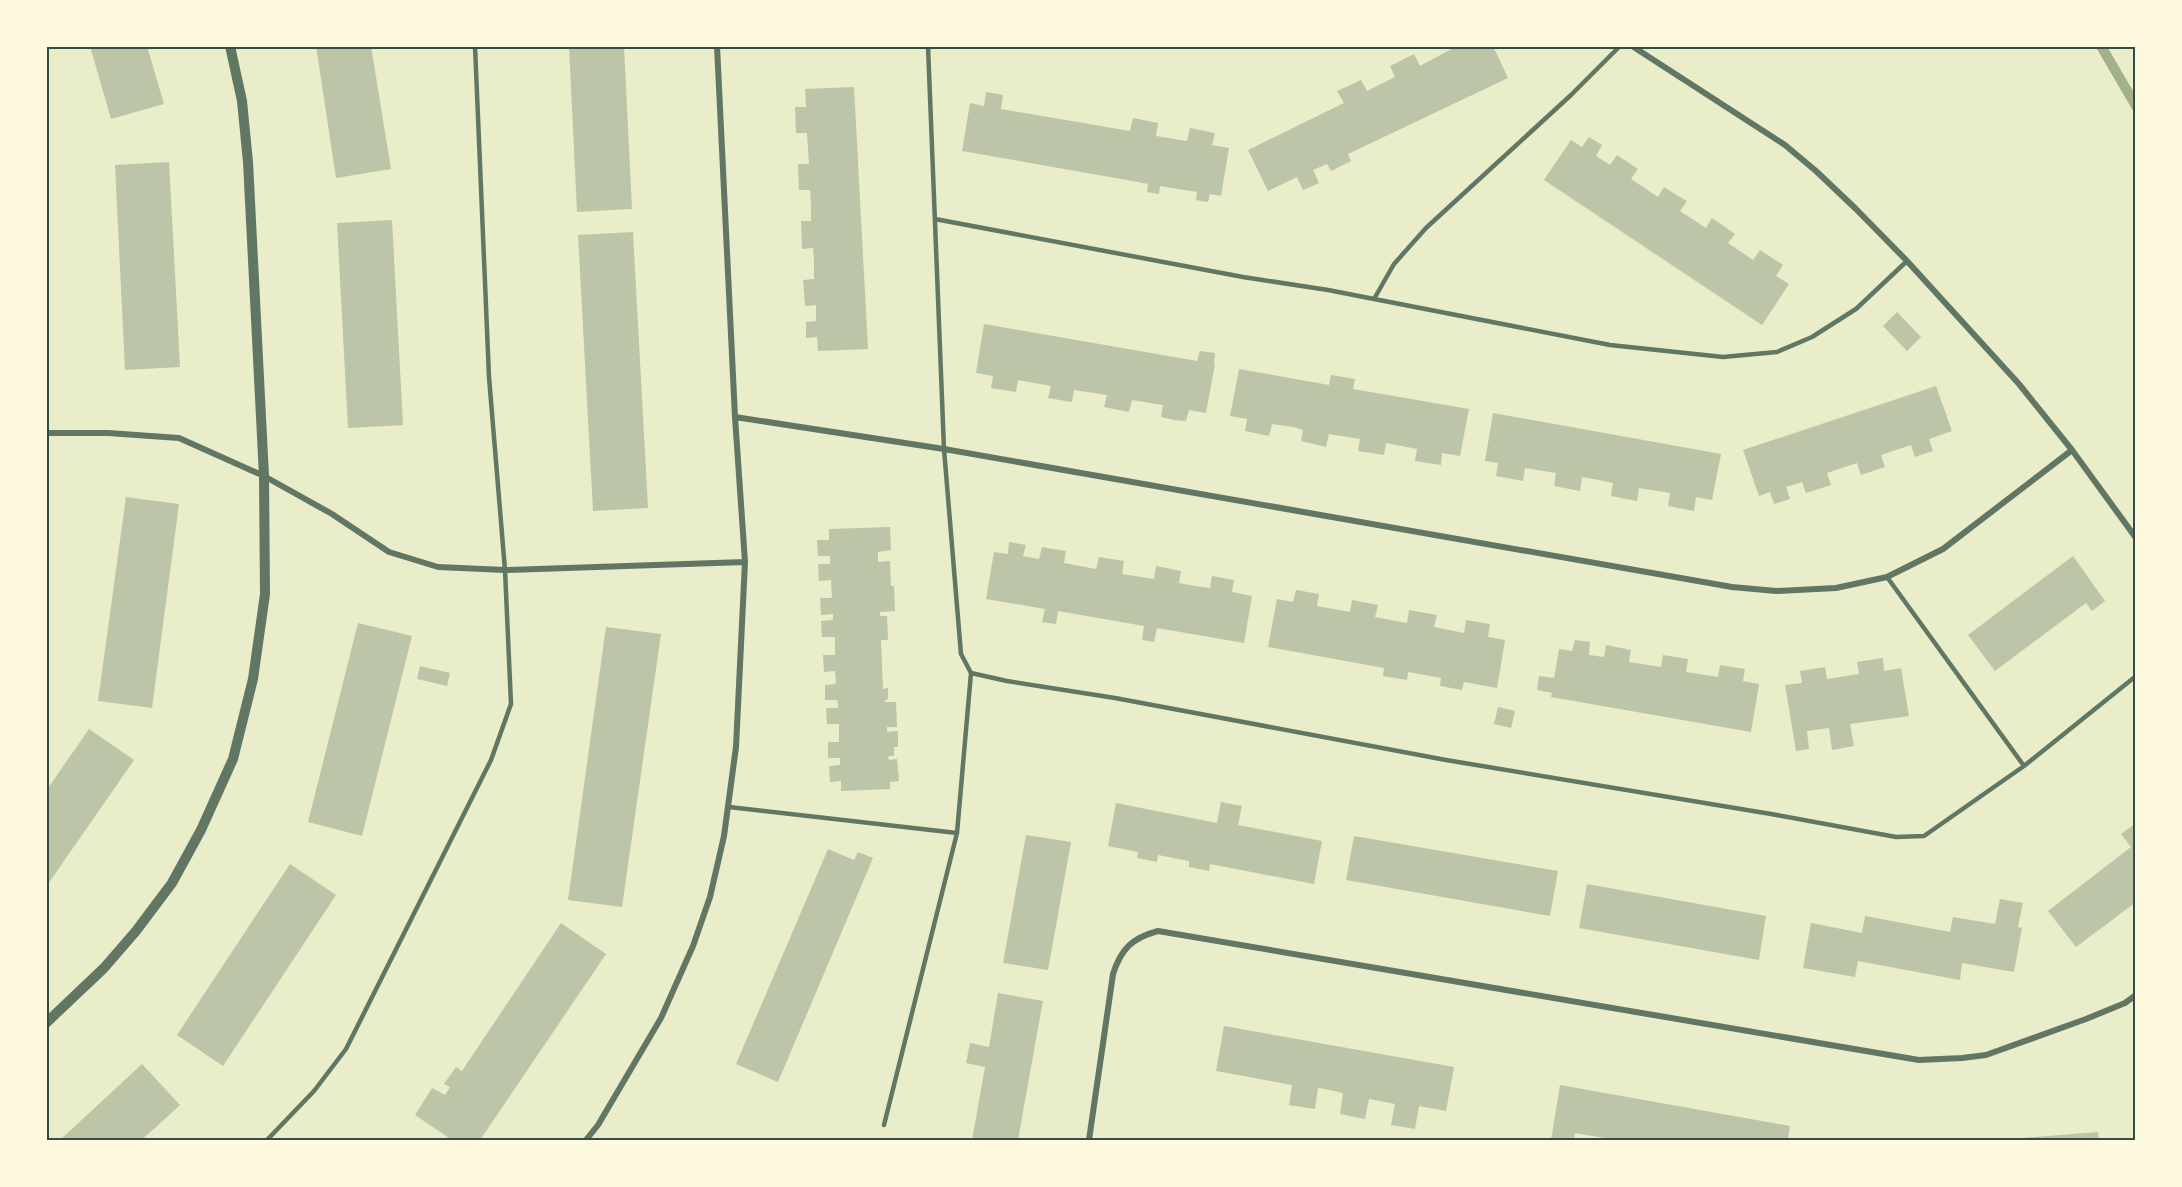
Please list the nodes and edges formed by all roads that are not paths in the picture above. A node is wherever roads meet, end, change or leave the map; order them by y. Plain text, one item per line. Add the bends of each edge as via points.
1 (230, 46) edge
2 (476, 46) edge
3 (717, 46) edge
4 (928, 46) edge
5 (1620, 46) edge
6 (1632, 46) edge
7 (935, 219) junction
8 (1907, 261) junction
9 (1374, 299) junction
10 (735, 417) junction
11 (46, 433) edge
12 (944, 449) junction
13 (2073, 450) junction
14 (264, 476) junction
15 (2136, 538) edge
16 (745, 562) junction
17 (505, 570) junction
18 (1887, 577) junction
19 (971, 673) junction
20 (2136, 676) edge
21 (2024, 766) junction
22 (729, 807) junction
23 (957, 833) junction
24 (2136, 995) edge
25 (46, 1023) edge
26 (884, 1125) dead end
27 (267, 1140) edge
28 (586, 1140) edge
29 (1089, 1140) edge

1 - 14 street via 242,101 248,162
2 - 17 lane via 489,377
3 - 10 street
4 - 7 lane
5 - 9 lane via 1426,228 1394,264
6 - 8 street via 1785,145
7 - 9 lane
7 - 12 lane
8 - 9 lane via 1856,309 1812,337 1777,352 1723,357 1610,345
8 - 13 street
10 - 12 street
10 - 16 street
11 - 14 street via 108,432 179,438
12 - 18 street via 1732,586 1776,591 1836,588
12 - 19 lane via 961,654
13 - 15 street
13 - 18 street via 1943,549
14 - 17 street via 389,552 438,567
14 - 25 street via 265,594 253,679 233,759 172,883 104,968
16 - 17 street
16 - 22 street via 736,747
17 - 27 lane via 511,704 491,760 346,1049 314,1091
18 - 21 lane
19 - 21 lane via 1896,837 1924,836
19 - 23 lane
20 - 21 lane
22 - 23 lane
22 - 28 street via 710,897 693,946 661,1018
23 - 26 lane
24 - 29 street via 2086,1019 1986,1054 1919,1060 1158,931 1133,942 1119,957 1113,974

